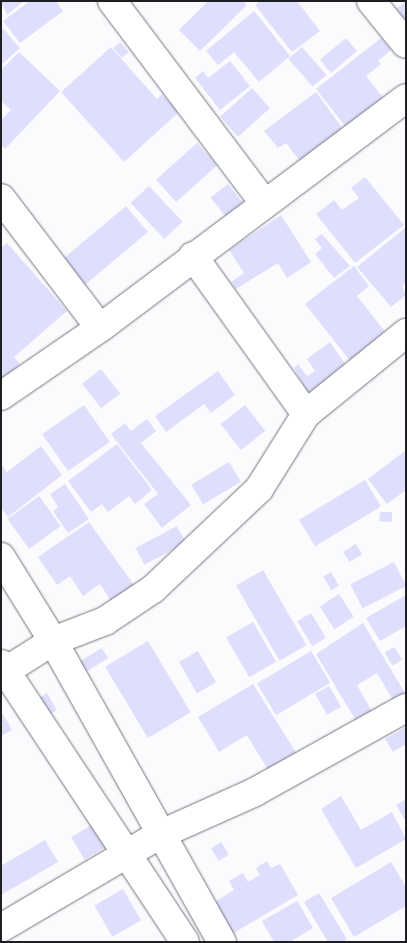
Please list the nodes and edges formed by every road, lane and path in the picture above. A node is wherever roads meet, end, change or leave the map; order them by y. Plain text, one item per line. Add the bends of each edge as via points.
1 (112, 1) edge
2 (372, 1) edge
3 (406, 44) edge
4 (406, 98) edge
5 (1, 198) edge
6 (264, 204) junction
7 (193, 256) junction
8 (100, 328) junction
9 (406, 333) edge
10 (1, 396) edge
11 (306, 414) junction
12 (1, 556) edge
13 (53, 641) junction
14 (1, 664) edge
15 (1, 674) edge
16 (406, 708) edge
17 (159, 835) junction
18 (1, 928) edge
19 (185, 942) edge
20 (222, 942) edge

1 - 6 street
2 - 3 street
4 - 6 street
5 - 8 street
6 - 7 street
7 - 8 street
7 - 11 street
8 - 10 street
9 - 11 street
11 - 13 street via 259,489 153,589 105,622
12 - 13 street
13 - 15 street
13 - 17 street
14 - 19 street
16 - 17 street via 255,792
17 - 18 street
17 - 20 street

